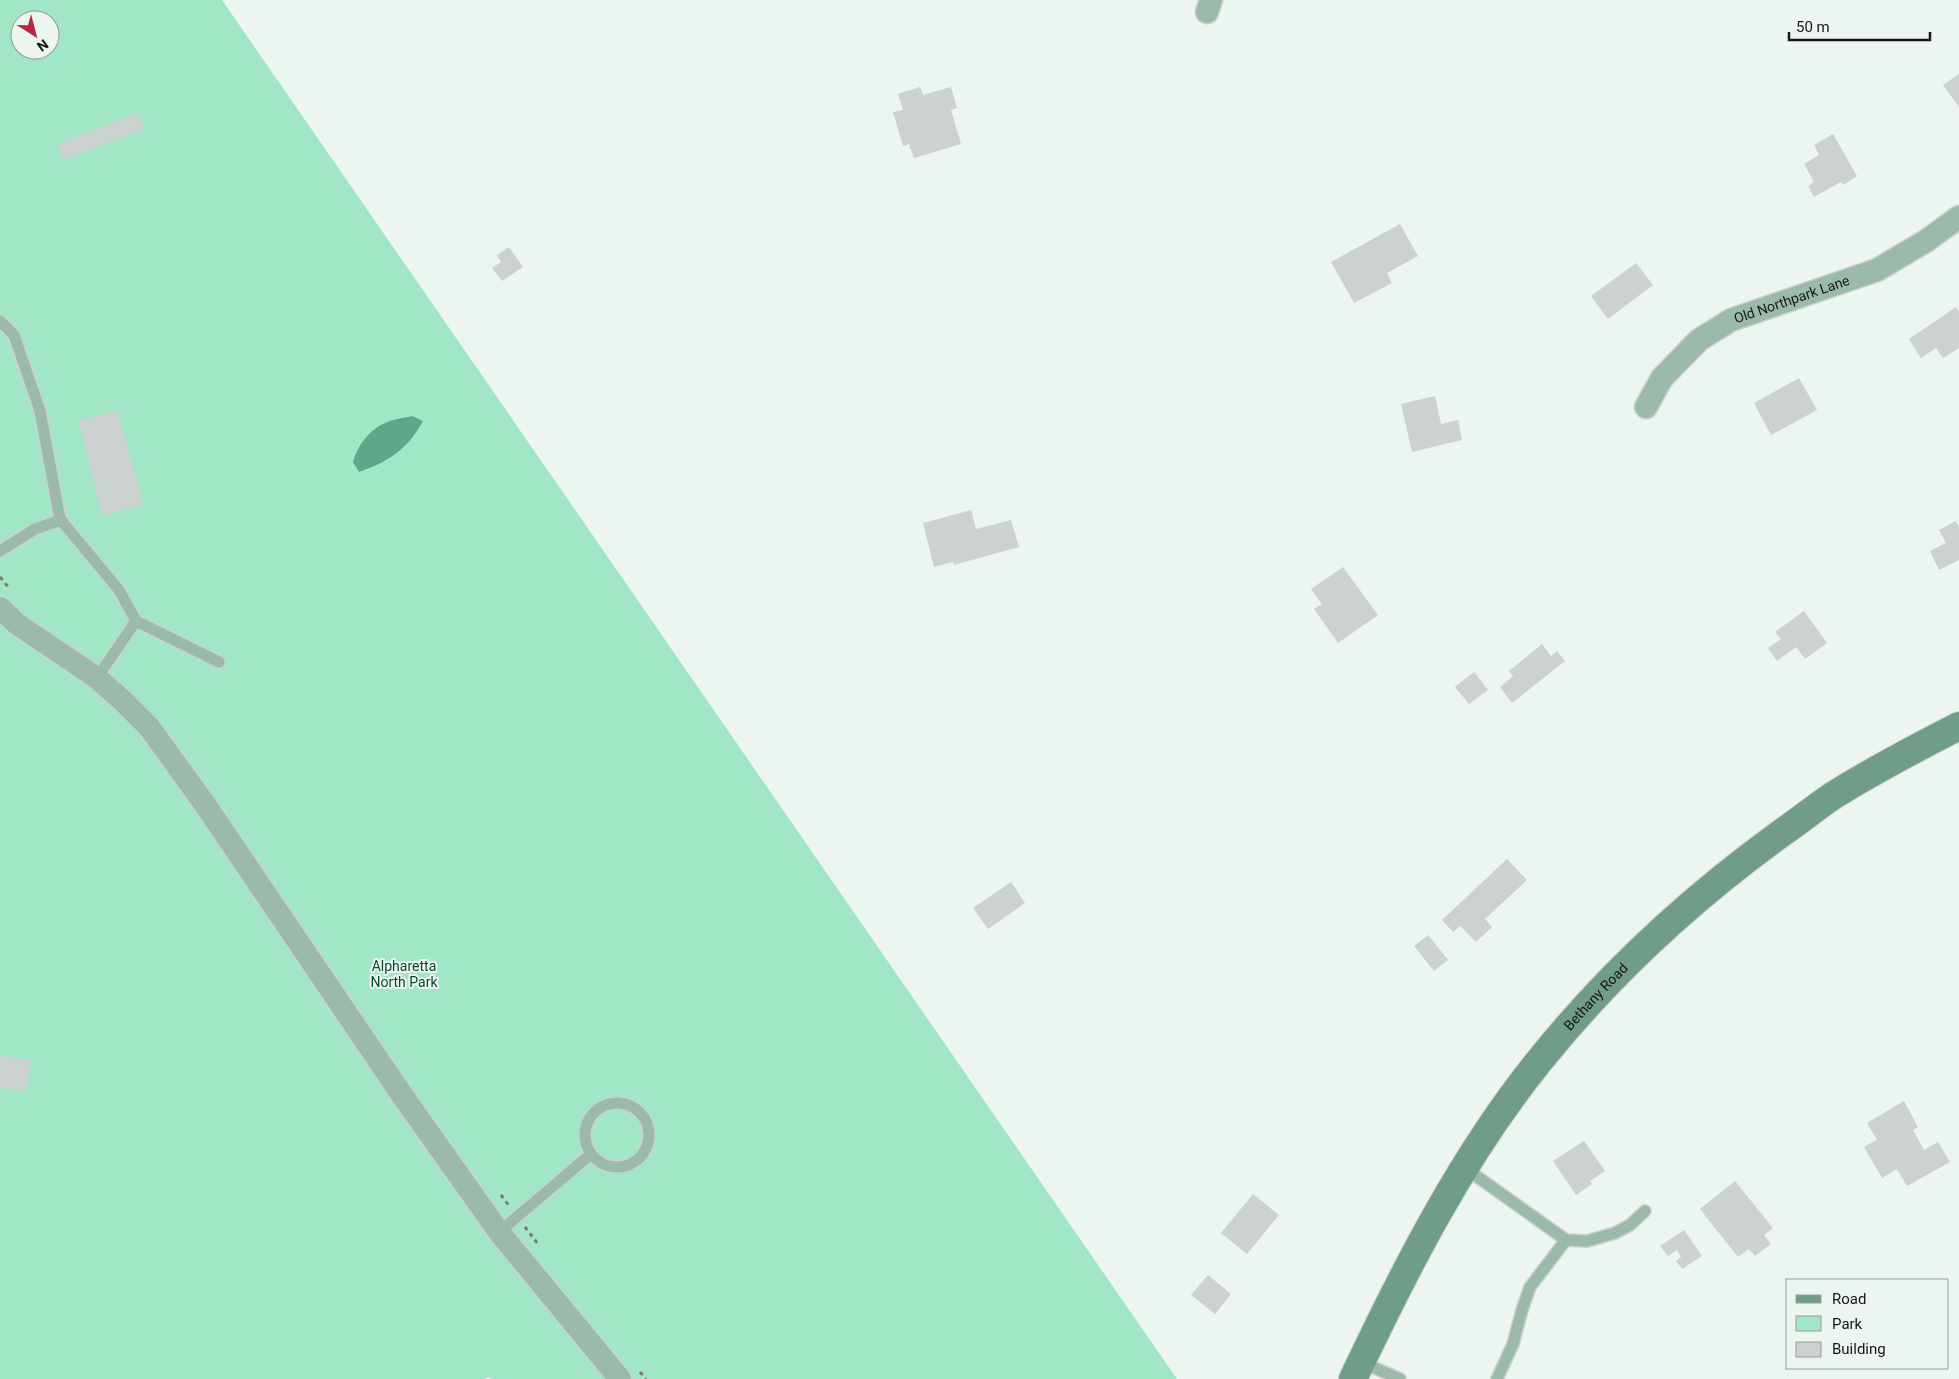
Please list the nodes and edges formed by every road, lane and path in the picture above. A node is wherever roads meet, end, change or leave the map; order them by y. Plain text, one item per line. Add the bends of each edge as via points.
1 (1959, 217) edge
2 (0, 320) edge
3 (1646, 407) dead end
4 (60, 520) junction
5 (0, 551) edge
6 (0, 608) edge
7 (136, 621) junction
8 (219, 662) dead end
9 (97, 678) junction
10 (1959, 726) edge
11 (590, 1154) junction
12 (1465, 1168) junction
13 (1645, 1211) dead end
14 (499, 1232) junction
15 (1566, 1240) junction
16 (1357, 1370) edge
17 (620, 1379) edge
18 (1400, 1379) edge
19 (1497, 1379) edge

1 - 3 street, Old Northpark Lane via 1877,270 1731,320 1699,340 1662,378
2 - 4 lane via 14,335 40,412
4 - 5 lane via 35,529
4 - 7 lane via 119,590
6 - 9 street via 17,624
7 - 8 lane
7 - 9 lane
9 - 14 street via 149,727 176,763
10 - 12 street, Bethany Road via 1830,798 1688,907 1586,1007 1546,1054
11 - 11 lane via 605,1166 632,1164 641,1157 650,1137 643,1116 625,1103 603,1105 587,1121 586,1147
11 - 14 lane
12 - 15 lane
12 - 16 street, Bethany Road via 1390,1299
13 - 15 lane via 1630,1225 1614,1233 1587,1241
14 - 17 street
15 - 19 lane via 1530,1287 1514,1344
16 - 18 lane

